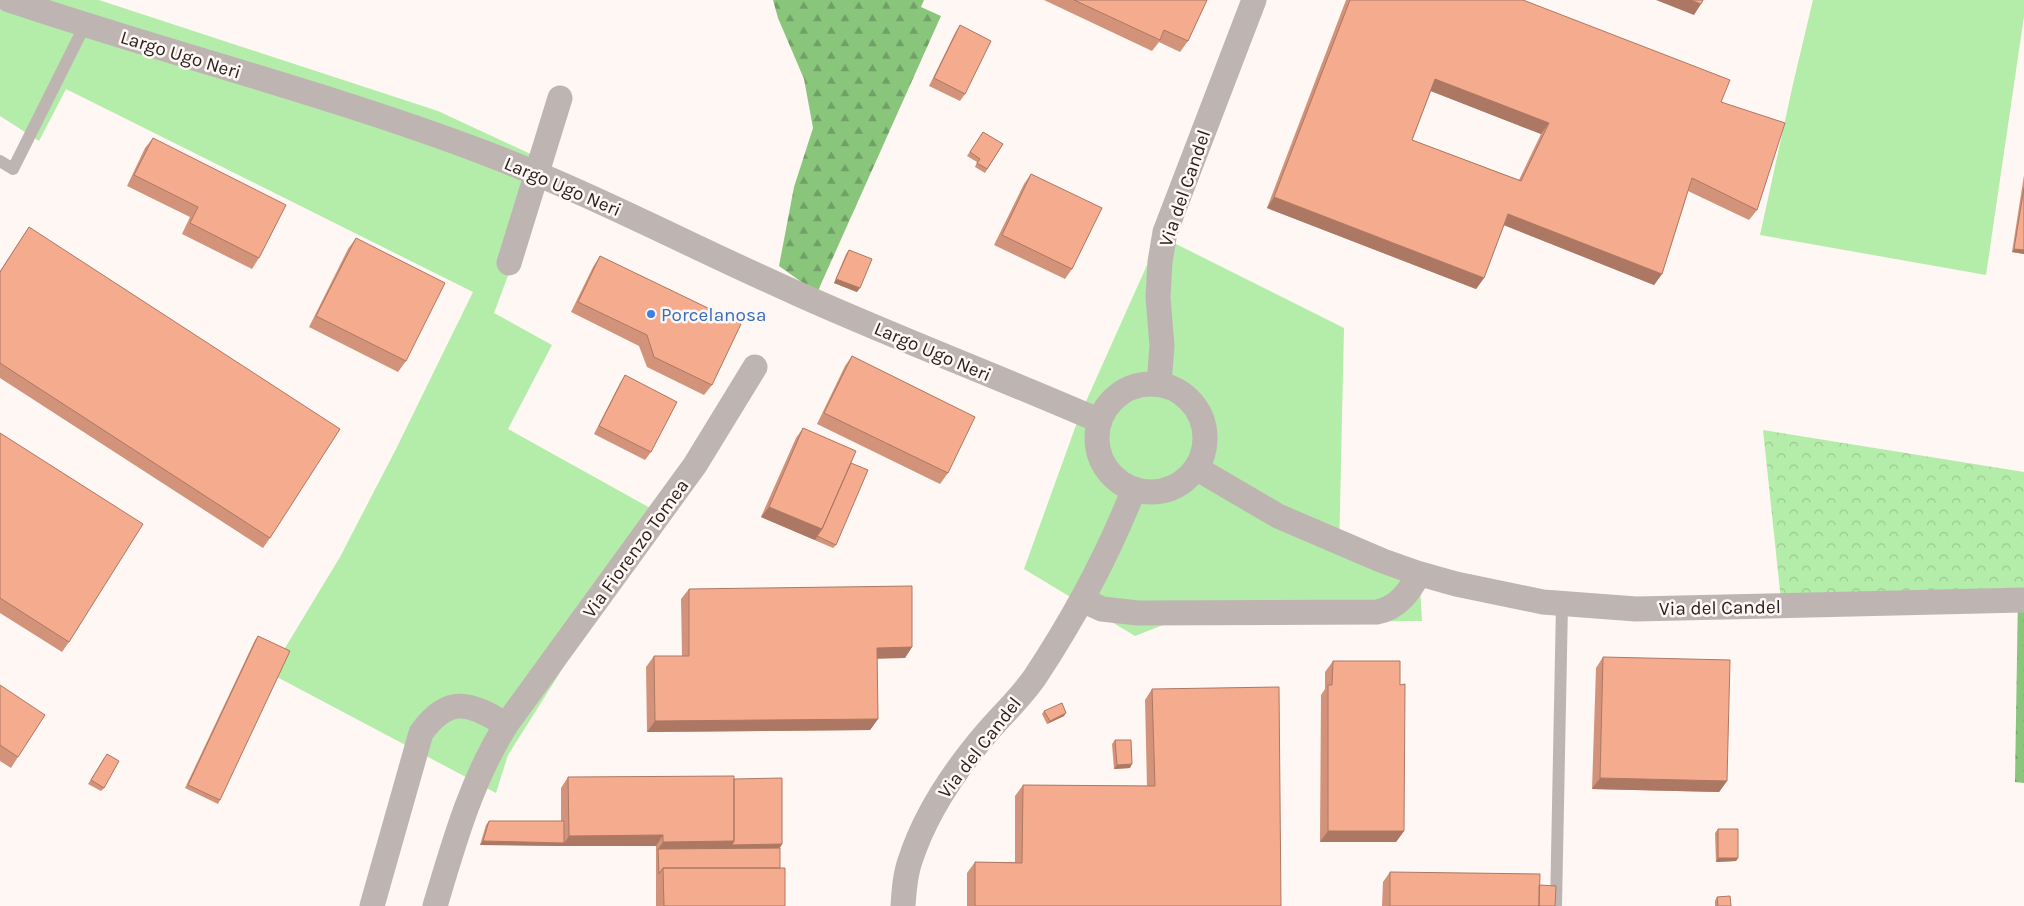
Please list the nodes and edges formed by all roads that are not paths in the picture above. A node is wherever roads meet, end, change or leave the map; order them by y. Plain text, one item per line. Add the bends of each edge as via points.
1 (9, 0) edge
2 (1254, 0) edge
3 (85, 25) junction
4 (560, 98) dead end
5 (0, 161) edge
6 (537, 175) junction
7 (509, 263) dead end
8 (755, 367) dead end
9 (1159, 384) junction
10 (1100, 421) junction
11 (1196, 468) junction
12 (1134, 489) junction
13 (1419, 574) junction
14 (1082, 600) junction
15 (2024, 600) edge
16 (1562, 604) junction
17 (506, 725) junction
18 (372, 906) edge
19 (435, 906) edge
20 (903, 906) edge
21 (1556, 906) edge

1 - 3 street, Largo Ugo Neri
2 - 9 street, Via del Candel via 1165,232 1158,297 1162,346
3 - 5 lane via 13,169
3 - 6 street, Largo Ugo Neri via 404,124
4 - 6 street
6 - 7 street
6 - 10 street, Largo Ugo Neri via 656,226 796,293
8 - 17 street, Via Fiorenzo Tomea via 695,465
9 - 10 street via 1129,388 1116,396
9 - 11 street via 1174,388 1187,397 1204,423 1206,439
10 - 12 street via 1097,438 1100,454 1113,475
11 - 12 street via 1169,489 1157,492
11 - 13 street, Via del Candel via 1278,516
12 - 14 street, Via del Candel
13 - 14 street via 1401,600 1388,610 1377,612 1138,613 1102,609
13 - 16 street, Via del Candel via 1496,593
14 - 20 street, Via del Candel via 1034,679 972,750 942,791 909,862
15 - 16 street, Via del Candel via 1636,610
16 - 21 lane
17 - 18 street via 484,711 459,706 432,718 421,733
17 - 19 street, Via Fiorenzo Tomea via 491,748 466,806

